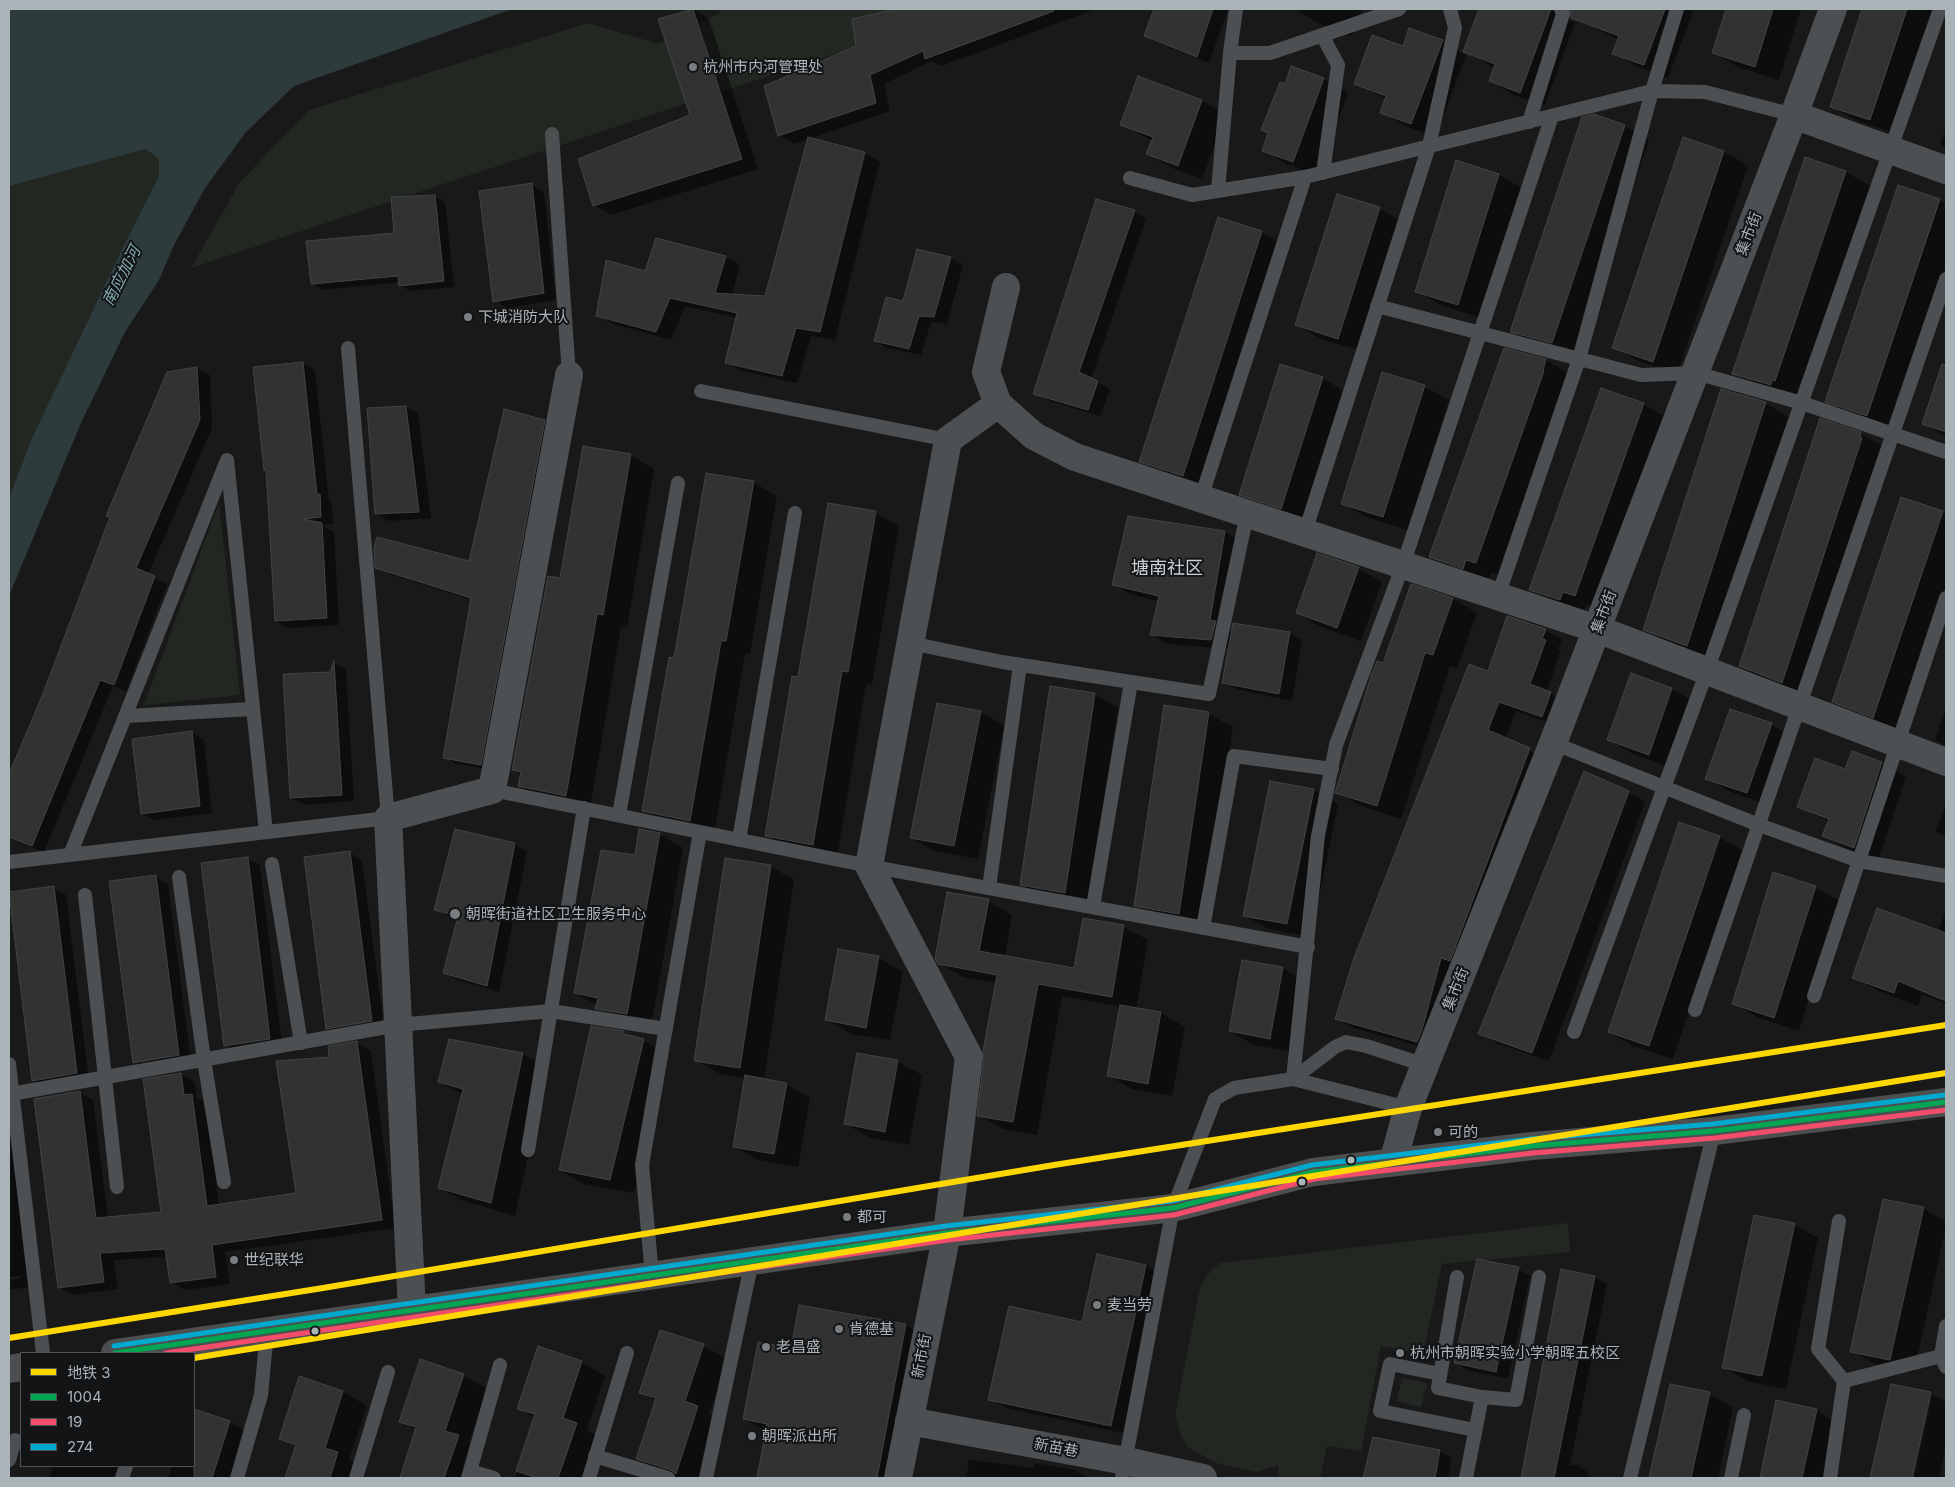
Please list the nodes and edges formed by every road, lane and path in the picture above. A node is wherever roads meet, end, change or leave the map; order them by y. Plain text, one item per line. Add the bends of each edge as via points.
1 (1236, 9) edge
2 (1400, 9) edge
3 (1450, 9) edge
4 (1561, 9) edge
5 (1677, 9) edge
6 (1833, 9) edge
7 (1940, 9) edge
8 (1322, 35) junction
9 (1230, 53) junction
10 (1652, 91) junction
11 (1794, 115) junction
12 (1552, 116) junction
13 (1529, 122) junction
14 (552, 134) dead end
15 (1429, 146) junction
16 (1891, 150) junction
17 (1946, 170) edge
18 (1322, 173) junction
19 (1304, 177) junction
20 (1130, 178) dead end
21 (1218, 190) junction
22 (1946, 279) edge
23 (1006, 287) dead end
24 (1377, 306) junction
25 (1481, 333) junction
26 (348, 348) dead end
27 (1578, 358) junction
28 (1696, 373) junction
29 (569, 375) joint
30 (701, 391) dead end
31 (1802, 402) junction
32 (998, 404) junction
33 (1894, 434) junction
34 (948, 440) junction
35 (1946, 452) edge
36 (678, 483) dead end
37 (1201, 498) junction
38 (795, 513) dead end
39 (1247, 514) junction
40 (1305, 532) junction
41 (1403, 565) junction
42 (1498, 596) junction
43 (1946, 598) edge
44 (1597, 629) junction
45 (910, 643) junction
46 (1020, 665) junction
47 (1707, 671) junction
48 (1131, 682) junction
49 (1800, 706) junction
50 (253, 710) junction
51 (126, 716) junction
52 (1553, 743) junction
53 (1898, 743) junction
54 (1946, 762) edge
55 (1332, 769) junction
56 (1664, 788) junction
57 (492, 790) junction
58 (584, 808) junction
59 (619, 815) junction
60 (388, 818) junction
61 (1759, 825) junction
62 (266, 832) junction
63 (700, 832) junction
64 (739, 840) junction
65 (70, 855) junction
66 (1858, 861) junction
67 (9, 862) edge
68 (272, 864) dead end
69 (869, 866) junction
70 (1946, 876) edge
71 (179, 877) dead end
72 (989, 888) junction
73 (85, 895) dead end
74 (1093, 907) junction
75 (1203, 928) junction
76 (1308, 947) junction
77 (1814, 996) dead end
78 (1695, 1010) dead end
79 (551, 1012) junction
80 (398, 1025) junction
81 (666, 1029) junction
82 (1574, 1032) dead end
83 (301, 1042) junction
84 (204, 1060) junction
85 (9, 1064) edge
86 (1425, 1066) junction
87 (105, 1077) junction
88 (1293, 1078) junction
89 (11, 1094) junction
90 (1946, 1102) edge
91 (1408, 1108) junction
92 (1714, 1131) junction
93 (528, 1150) dead end
94 (1393, 1162) junction
95 (224, 1182) dead end
96 (117, 1187) dead end
97 (1173, 1208) junction
98 (1839, 1221) dead end
99 (947, 1233) junction
100 (752, 1261) junction
101 (652, 1275) junction
102 (1539, 1277) dead end
103 (1457, 1278) dead end
104 (412, 1310) junction
105 (1946, 1326) edge
106 (267, 1331) junction
107 (43, 1352) edge
108 (122, 1352) edge
109 (627, 1353) dead end
110 (1944, 1362) edge
111 (500, 1365) dead end
112 (388, 1372) dead end
113 (1440, 1374) junction
114 (1844, 1380) junction
115 (1482, 1397) junction
116 (1744, 1415) dead end
117 (909, 1421) junction
118 (1475, 1430) junction
119 (15, 1440) dead end
120 (595, 1456) junction
121 (9, 1460) edge
122 (1124, 1470) edge
123 (469, 1475) edge
124 (236, 1478) edge
125 (356, 1478) edge
126 (494, 1478) edge
127 (589, 1478) edge
128 (668, 1478) edge
129 (706, 1478) edge
130 (898, 1478) edge
131 (1203, 1478) edge
132 (1466, 1478) edge
133 (1630, 1478) edge
134 (1731, 1478) edge
135 (1830, 1478) edge

1 - 9 lane
2 - 8 lane
3 - 15 lane via 1455,28
4 - 13 lane via 1563,14
5 - 10 lane
6 - 11 street, 集市街
7 - 16 lane
8 - 9 lane via 1270,53
8 - 18 lane via 1338,65
9 - 21 lane
10 - 11 lane via 1705,92
10 - 12 lane
10 - 27 lane
11 - 16 street
11 - 28 street, 集市街
12 - 13 lane
12 - 25 lane
13 - 15 lane
14 - 29 lane
15 - 18 lane
15 - 24 lane
16 - 17 street
16 - 31 lane
18 - 19 lane
19 - 21 lane
19 - 37 lane
20 - 21 lane via 1192,195
22 - 33 lane
23 - 32 street via 986,372
24 - 25 lane
24 - 40 lane
25 - 27 lane
25 - 41 lane
26 - 60 lane
27 - 28 lane via 1641,375
27 - 42 lane
28 - 31 lane
28 - 44 street, 集市街
29 - 57 street
30 - 34 lane
31 - 33 lane
31 - 47 lane
32 - 34 street
32 - 37 street via 1034,436 1075,456
33 - 35 lane
33 - 49 lane
34 - 45 street
36 - 59 lane
37 - 39 street
38 - 64 lane
39 - 40 street
39 - 48 lane via 1209,694
40 - 41 street
41 - 42 street
41 - 55 lane via 1336,745
42 - 44 street
43 - 53 lane
44 - 47 street
44 - 52 street, 集市街
45 - 46 lane
45 - 69 street
46 - 48 lane
46 - 72 lane
47 - 49 street
47 - 56 lane
48 - 74 lane
49 - 53 street
49 - 61 lane
50 - 51 lane
50 - 51 lane via 227,460
50 - 62 lane
51 - 65 lane
52 - 56 lane
52 - 86 street, 集市街
53 - 54 street
53 - 66 lane
55 - 75 lane via 1234,756
55 - 76 lane via 1318,836
56 - 61 lane
56 - 82 lane
57 - 58 lane
57 - 60 street
58 - 59 lane
58 - 79 lane
59 - 63 lane
60 - 62 lane
60 - 80 street
61 - 66 lane
61 - 78 lane
62 - 65 lane
63 - 64 lane
63 - 81 lane
64 - 69 lane
65 - 67 lane
66 - 70 lane
66 - 77 lane
68 - 83 lane
69 - 72 lane
69 - 99 street, 新市街 via 969,1056
71 - 84 lane
72 - 74 lane
73 - 87 lane
74 - 75 lane
75 - 76 lane
76 - 88 lane
79 - 80 lane
79 - 81 lane
79 - 93 lane
80 - 83 lane
80 - 104 street
81 - 101 lane via 642,1165
83 - 84 lane
84 - 87 lane
84 - 95 lane
85 - 89 lane
86 - 88 lane via 1346,1042
86 - 91 street, 集市街
87 - 89 lane
87 - 96 lane
88 - 91 lane
88 - 97 lane via 1234,1088 1215,1099
89 - 107 lane
90 - 92 main road
91 - 94 street, 集市街
92 - 94 main road via 1532,1146
92 - 133 lane
94 - 97 main road via 1313,1172
97 - 99 main road
97 - 122 lane
98 - 114 lane via 1818,1349
99 - 100 main road
99 - 117 street, 新市街
100 - 101 main road
100 - 129 lane
101 - 104 main road
102 - 115 lane via 1516,1400
103 - 113 lane
104 - 106 main road
105 - 110 lane
106 - 108 main road
106 - 124 lane via 261,1396
109 - 120 lane
110 - 114 lane
111 - 123 lane
112 - 125 lane
113 - 115 lane via 1438,1388
113 - 118 lane via 1390,1364 1380,1411
114 - 135 lane
115 - 118 lane
116 - 134 lane
117 - 122 street, 新苗巷
117 - 130 street, 新市街
118 - 132 lane
119 - 121 lane
120 - 127 lane
120 - 128 lane
122 - 131 street, 新苗巷
123 - 126 lane

